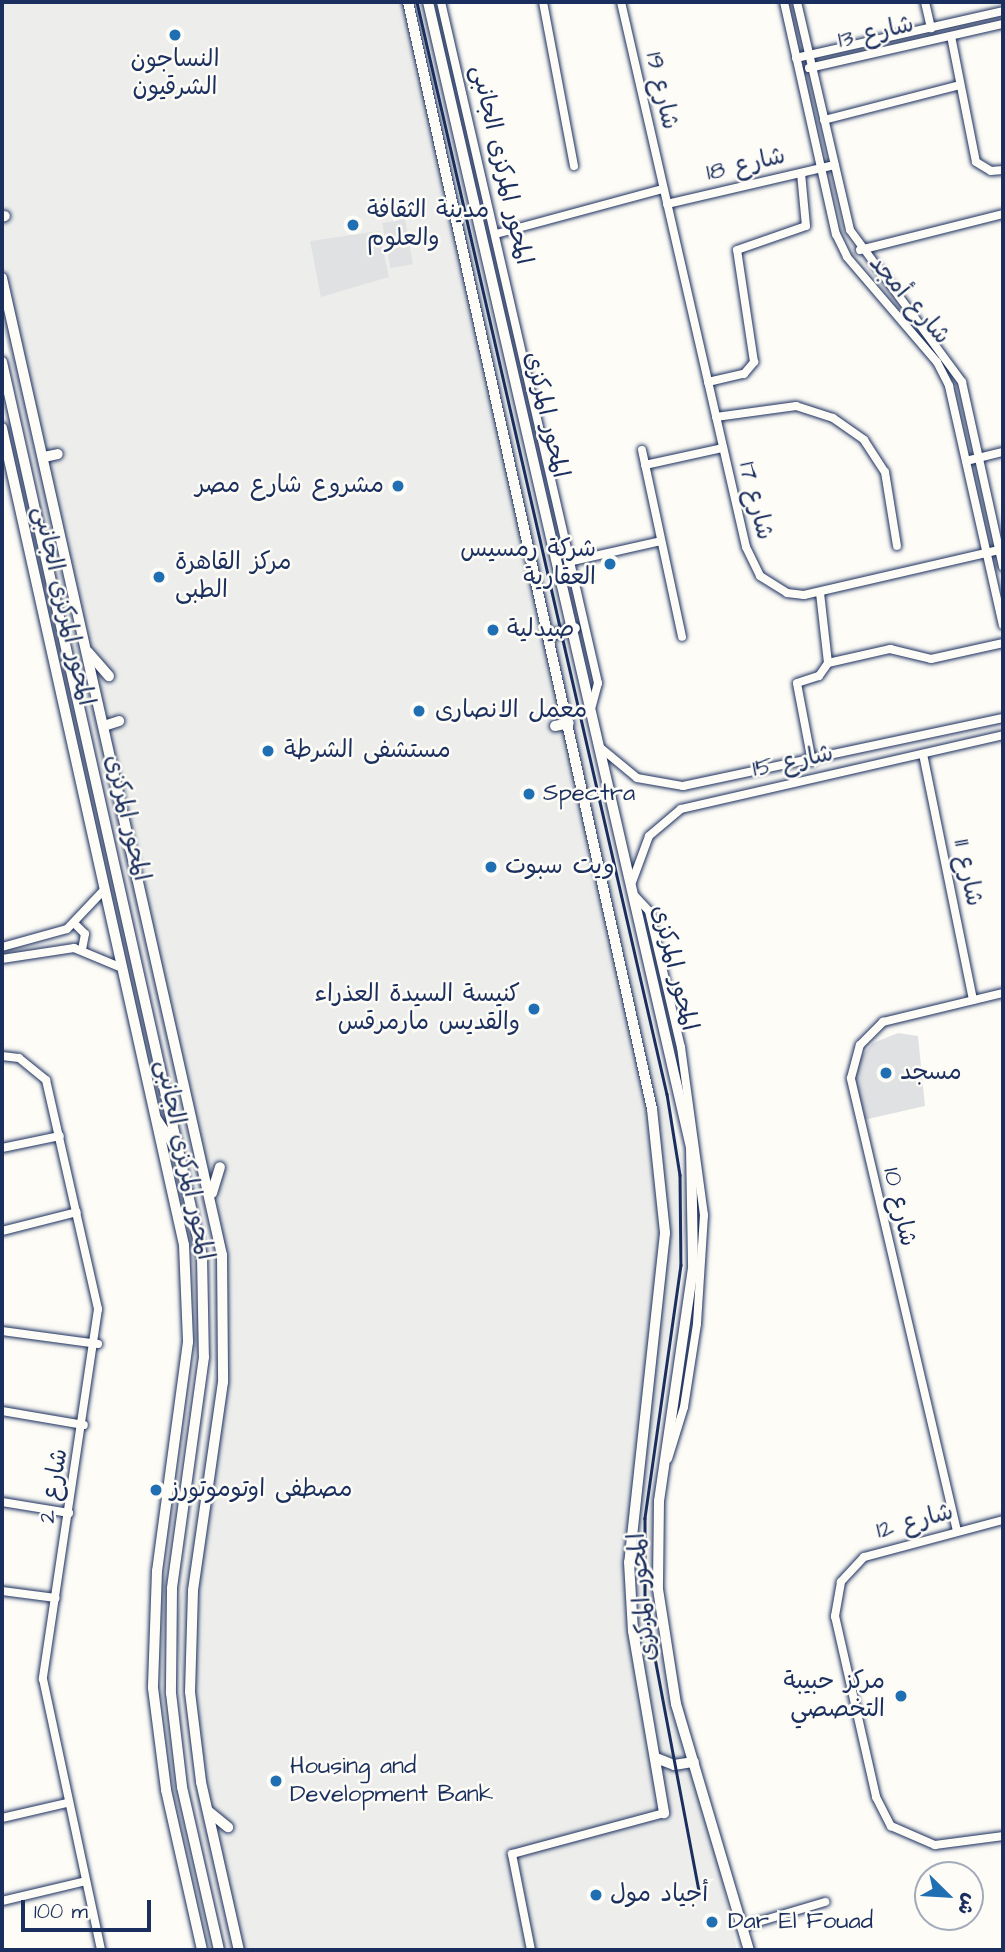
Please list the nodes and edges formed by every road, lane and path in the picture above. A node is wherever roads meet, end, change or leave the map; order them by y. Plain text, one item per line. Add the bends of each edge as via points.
1 (408, 2) edge
2 (428, 2) edge
3 (442, 2) edge
4 (543, 2) edge
5 (621, 2) edge
6 (784, 2) edge
7 (797, 2) edge
8 (925, 2) edge
9 (1003, 11) edge
10 (1003, 24) edge
11 (930, 28) junction
12 (951, 36) junction
13 (808, 55) junction
14 (796, 58) junction
15 (455, 59) junction
16 (442, 62) junction
17 (811, 67) junction
18 (799, 70) junction
19 (960, 85) junction
20 (824, 120) junction
21 (835, 165) junction
22 (574, 166) dead end
23 (821, 168) junction
24 (1003, 170) edge
25 (801, 173) junction
26 (663, 189) junction
27 (667, 204) junction
28 (1003, 214) edge
29 (496, 234) junction
30 (860, 250) junction
31 (2, 278) edge
32 (2, 362) edge
33 (26, 380) junction
34 (708, 382) junction
35 (10, 399) junction
36 (716, 416) junction
37 (2, 428) edge
38 (38, 436) junction
39 (723, 448) junction
40 (642, 450) dead end
41 (1003, 452) edge
42 (58, 454) dead end
43 (22, 455) junction
44 (44, 457) junction
45 (979, 458) junction
46 (966, 461) junction
47 (645, 465) junction
48 (661, 541) junction
49 (897, 546) dead end
50 (999, 550) junction
51 (986, 553) junction
52 (568, 562) junction
53 (1003, 567) edge
54 (820, 593) junction
55 (1003, 625) edge
56 (575, 628) junction
57 (549, 636) junction
58 (682, 637) dead end
59 (1003, 643) edge
60 (87, 650) junction
61 (828, 663) junction
62 (109, 676) dead end
63 (592, 706) junction
64 (1003, 718) edge
65 (119, 721) dead end
66 (569, 723) junction
67 (104, 726) junction
68 (555, 726) dead end
69 (86, 731) junction
70 (1003, 735) edge
71 (602, 749) junction
72 (923, 754) junction
73 (74, 759) junction
74 (812, 762) junction
75 (632, 882) junction
76 (105, 889) junction
77 (75, 924) junction
78 (2, 947) edge
79 (82, 950) junction
80 (2, 959) edge
81 (126, 971) junction
82 (1003, 993) edge
83 (973, 1000) junction
84 (2, 1056) edge
85 (150, 1108) junction
86 (60, 1136) junction
87 (2, 1148) edge
88 (182, 1158) junction
89 (220, 1167) dead end
90 (212, 1195) junction
91 (77, 1212) junction
92 (2, 1231) edge
93 (2, 1331) edge
94 (98, 1344) junction
95 (2, 1411) edge
96 (84, 1425) junction
97 (217, 1425) junction
98 (192, 1451) junction
99 (210, 1476) junction
100 (2, 1502) edge
101 (184, 1503) junction
102 (69, 1513) junction
103 (1003, 1520) edge
104 (957, 1531) junction
105 (2, 1591) edge
106 (56, 1598) junction
107 (656, 1758) junction
108 (694, 1762) junction
109 (67, 1803) junction
110 (208, 1811) junction
111 (664, 1813) joint
112 (2, 1818) edge
113 (190, 1827) junction
114 (228, 1827) dead end
115 (1003, 1836) edge
116 (180, 1853) junction
117 (86, 1881) junction
118 (2, 1901) edge
119 (825, 1902) dead end
120 (741, 1927) junction
121 (102, 1950) edge
122 (202, 1950) edge
123 (219, 1950) edge
124 (239, 1950) edge
125 (531, 1950) edge
126 (749, 1950) edge

1 - 57 main road, المحور المركزى
2 - 16 main road, المحور المركزى
3 - 15 street, المحور المركزى الجانبى
4 - 22 street
5 - 26 street, شارع 19
6 - 14 street, شارع أمجد
7 - 13 street, شارع أمجد
8 - 11 street
9 - 11 street, شارع 13
10 - 12 street, شارع 13
11 - 13 street, شارع 13
12 - 17 street, شارع 13
12 - 19 street
13 - 14 street, شارع 13
13 - 17 street, شارع أمجد
14 - 18 street, شارع أمجد
15 - 16 main road
15 - 29 street, المحور المركزى الجانبى
16 - 56 main road, المحور المركزى
17 - 18 street, شارع 13
17 - 20 street, شارع أمجد
18 - 23 street, شارع أمجد
19 - 20 street
19 - 24 street via 976,162
20 - 21 street, شارع أمجد
21 - 23 street, شارع 18
21 - 30 street, شارع أمجد
23 - 25 street, شارع 18
23 - 46 street, شارع أمجد via 846,257 937,362
25 - 27 street, شارع 18
25 - 34 street via 806,226 737,250 754,362 744,374
26 - 27 street, شارع 17
26 - 29 street
27 - 34 street, شارع 17
28 - 30 street
29 - 52 street, المحور المركزى الجانبى
30 - 45 street, شارع أمجد via 950,358
31 - 33 main road, المحور المركزى
32 - 35 main road, المحور المركزى
33 - 35 main road via 24,400
33 - 38 main road, المحور المركزى
34 - 36 street, شارع 17
35 - 43 main road, المحور المركزى
36 - 39 street, شارع 17
36 - 49 street via 796,406 833,418 864,440 885,472
37 - 73 main road, المحور المركزى الجانبى
38 - 43 main road via 26,435
38 - 44 main road, المحور المركزى
39 - 47 street
39 - 54 street, شارع 17 via 746,547 760,576 787,593
40 - 47 street
41 - 45 street
42 - 44 main road
43 - 69 main road, المحور المركزى
44 - 60 main road, المحور المركزى
45 - 46 street
45 - 50 street, شارع أمجد
46 - 51 street, شارع أمجد
47 - 48 street
48 - 52 street
48 - 58 street
50 - 51 street, شارع 17
50 - 53 street, شارع أمجد
51 - 54 street, شارع 17
51 - 55 street, شارع أمجد
52 - 63 street, المحور المركزى الجانبى via 598,683
54 - 61 street
56 - 57 main road
56 - 63 main road, المحور المركزى
57 - 66 main road, المحور المركزى
59 - 61 street via 931,659 890,649
60 - 62 main road
60 - 67 main road, المحور المركزى
61 - 74 street via 819,676 797,683
63 - 71 main road, المحور المركزى
64 - 74 street, شارع 15
65 - 67 main road
66 - 68 main road
66 - 107 main road, المحور المركزى via 642,1048 666,1215 629,1533 633,1631
67 - 90 main road, المحور المركزى
69 - 73 main road
69 - 88 main road, المحور المركزى
70 - 72 street, شارع 15
71 - 74 street, شارع 15 via 637,778 666,787
71 - 75 main road, المحور المركزى
72 - 75 street, شارع 15 via 681,809 649,836
72 - 83 street, شارع 11
73 - 76 main road, المحور المركزى الجانبى
75 - 108 main road, المحور المركزى via 678,1079 695,1197 689,1307 657,1540 661,1618
76 - 77 street
76 - 81 main road, المحور المركزى الجانبى
77 - 78 street
77 - 79 street via 85,934
79 - 80 street
79 - 81 street
81 - 85 main road, المحور المركزى الجانبى
82 - 83 street, شارع 10
83 - 104 street, شارع 10 via 883,1022 860,1045 851,1078
84 - 86 street, شارع 2 via 35,1067 46,1080
85 - 88 main road
85 - 116 main road, المحور المركزى الجانبى via 178,1206 188,1308 186,1376 157,1571 153,1688
86 - 87 street
86 - 91 street, شارع 2
88 - 98 main road, المحور المركزى via 204,1297
89 - 90 main road
90 - 97 main road, المحور المركزى via 225,1298
91 - 92 street
91 - 94 street, شارع 2 via 97,1301
93 - 94 street
94 - 96 street, شارع 2
95 - 96 street
96 - 102 street, شارع 2
97 - 98 main road via 208,1452
97 - 99 main road, المحور المركزى
98 - 101 main road, المحور المركزى
99 - 101 main road via 195,1475
99 - 110 main road, المحور المركزى via 190,1639 193,1730
100 - 102 street
101 - 113 main road, المحور المركزى via 172,1589 171,1693
102 - 106 street, شارع 2
103 - 104 street, شارع 12
104 - 115 street, شارع 12 via 864,1557 841,1583 836,1631 876,1797 891,1826 935,1846
105 - 106 street
106 - 109 street, شارع 2 via 44,1694
107 - 108 main road via 674,1765
107 - 111 main road, المحور المركزى
108 - 120 main road, المحور المركزى
109 - 112 street
109 - 117 street, شارع 2
110 - 114 main road
110 - 124 main road, المحور المركزى
111 - 125 street via 510,1858
113 - 116 main road
113 - 123 main road, المحور المركزى
116 - 122 main road, المحور المركزى الجانبى
117 - 118 street
117 - 121 street, شارع 2
119 - 120 street
120 - 126 main road, المحور المركزى

